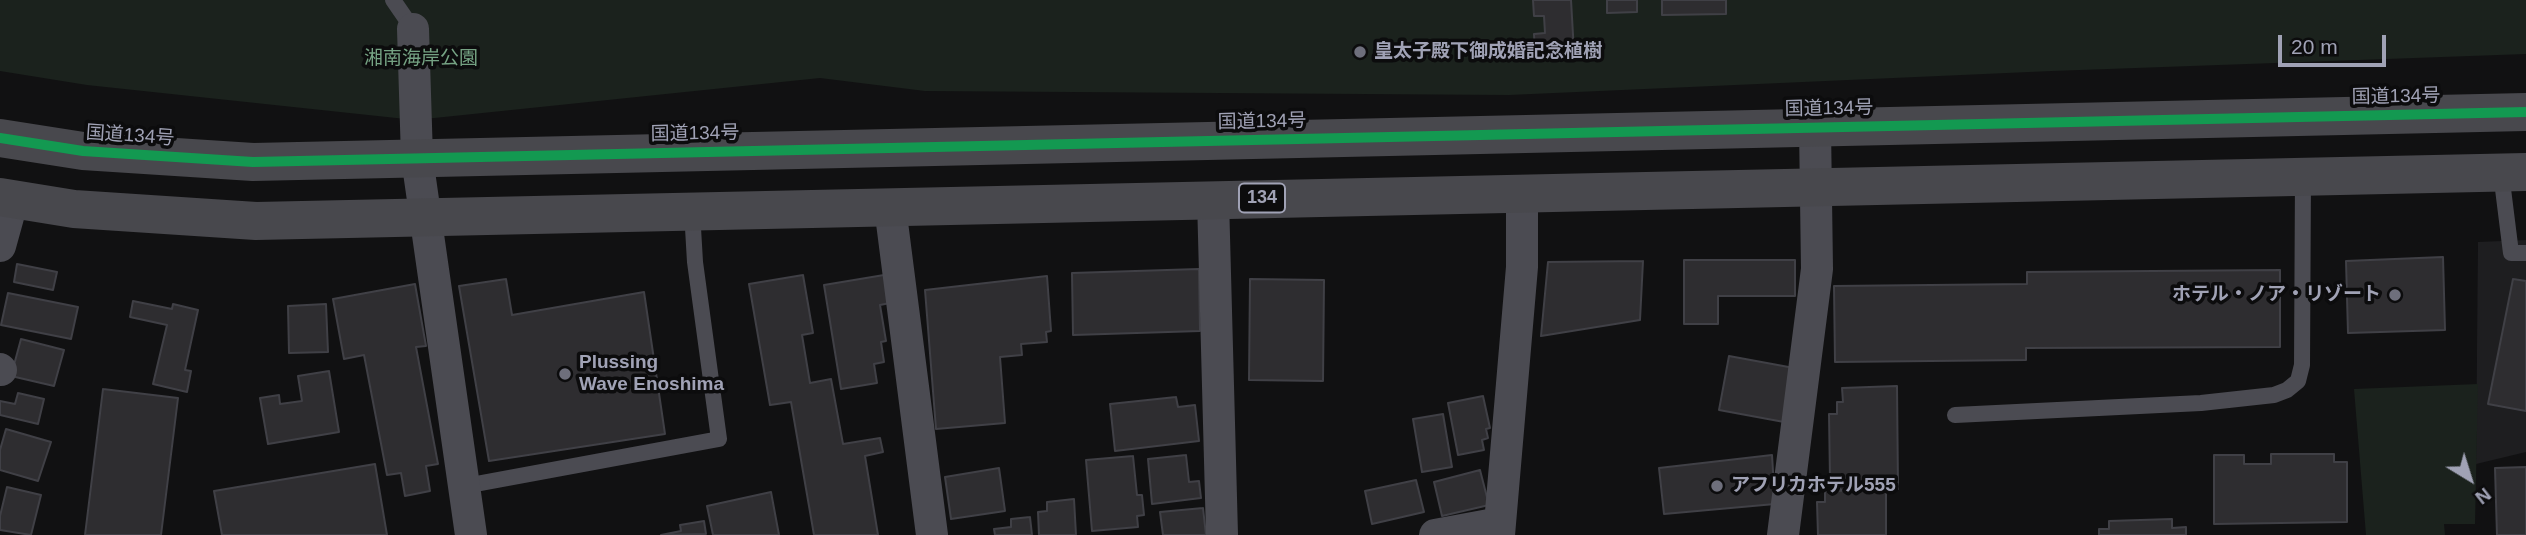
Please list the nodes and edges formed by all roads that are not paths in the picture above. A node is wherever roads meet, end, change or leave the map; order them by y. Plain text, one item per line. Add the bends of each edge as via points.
1 (393, 0) edge
2 (411, 15) edge
3 (2526, 112) edge
4 (1815, 127) junction
5 (0, 138) edge
6 (417, 158) junction
7 (2514, 172) edge
8 (2303, 176) junction
9 (1817, 186) junction
10 (1522, 192) junction
11 (6, 198) edge
12 (1213, 199) junction
13 (890, 207) junction
14 (692, 211) junction
15 (425, 217) junction
16 (0, 246) edge
17 (2526, 253) edge
18 (1955, 415) dead end
19 (465, 485) junction
20 (1500, 529) edge
21 (471, 535) edge
22 (932, 535) edge
23 (1222, 535) edge
24 (1435, 535) edge
25 (1783, 535) edge

1 - 2 lane
2 - 6 street
3 - 4 highway, 国道134号
4 - 6 highway, 国道134号
4 - 9 street
5 - 6 highway, 国道134号 via 83,151 253,162
6 - 15 street
7 - 8 highway, 134
7 - 17 lane via 2511,253
8 - 9 highway, 134
8 - 18 lane via 2302,365 2298,381 2287,390 2201,403
9 - 10 highway, 134
9 - 25 street via 1817,269
10 - 12 highway, 134
10 - 20 street via 1522,267
11 - 15 highway, 134 via 74,209 256,221
11 - 16 street
12 - 13 highway, 134
12 - 23 street
13 - 14 highway, 134
13 - 22 street
14 - 15 highway, 134
14 - 19 lane via 719,439
15 - 19 street
19 - 21 street
20 - 24 street

